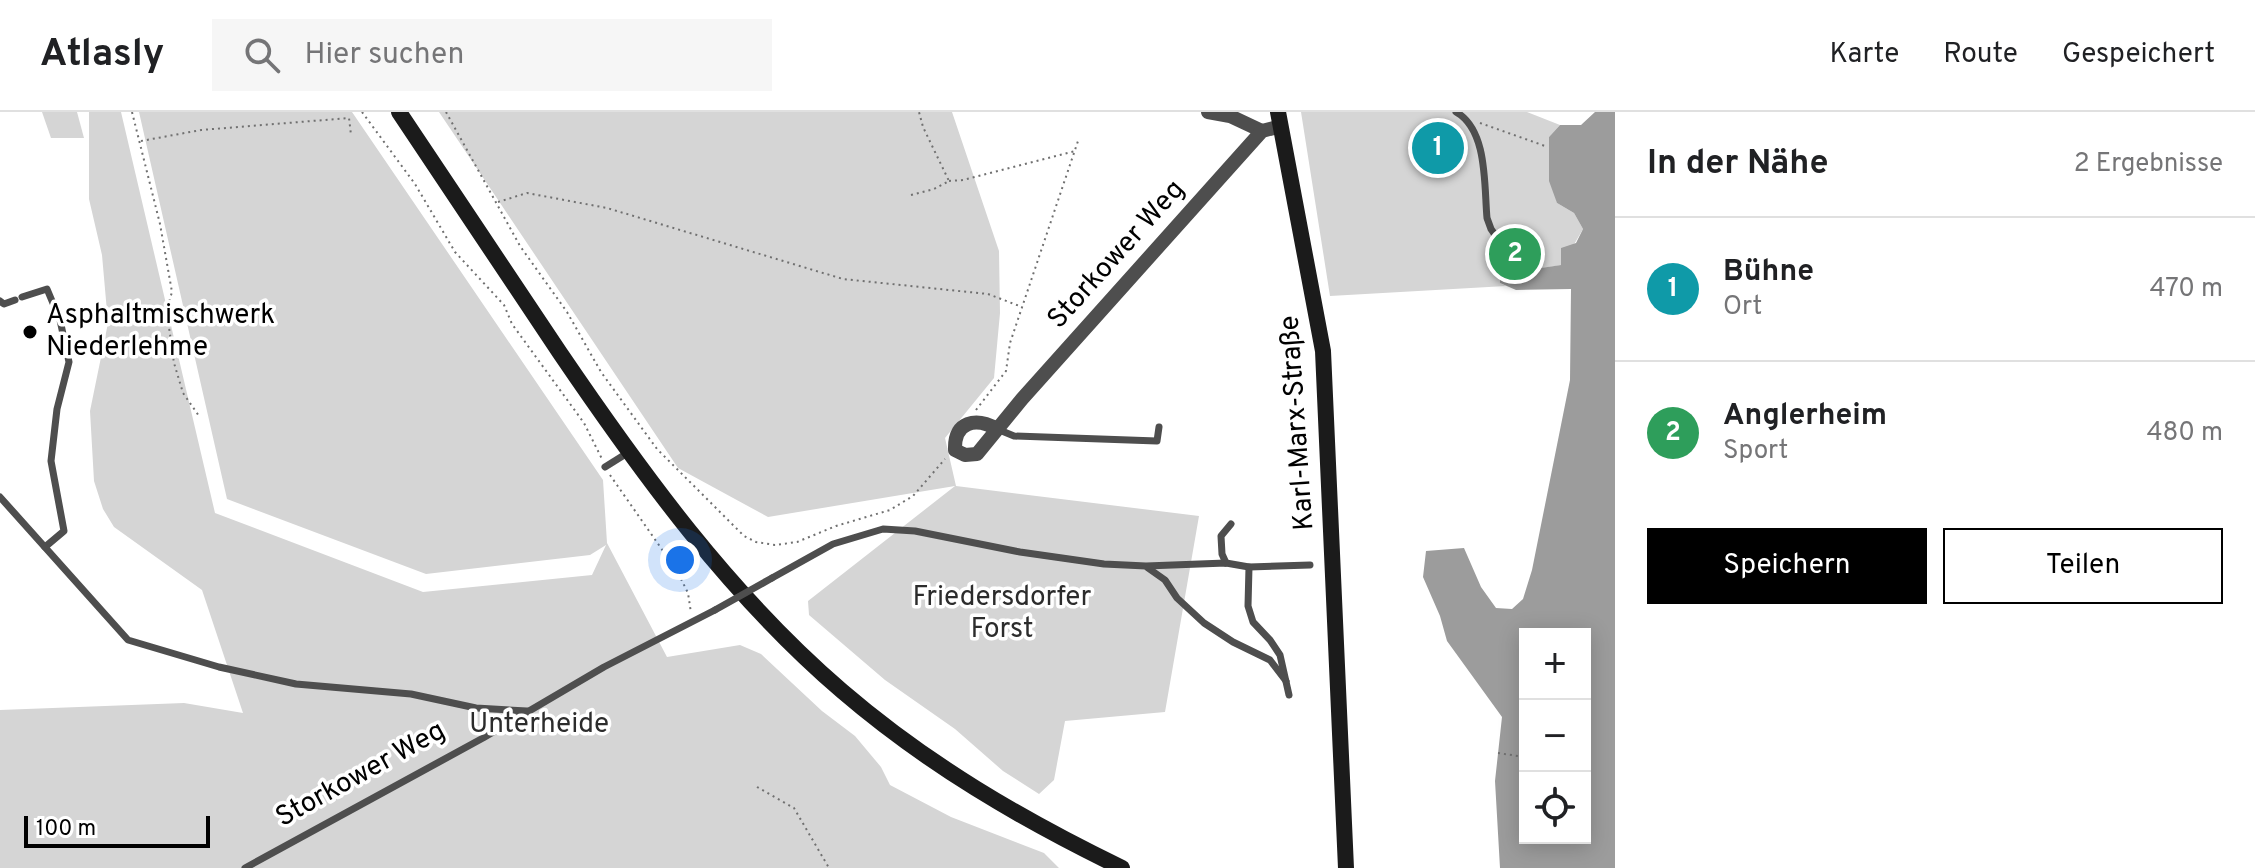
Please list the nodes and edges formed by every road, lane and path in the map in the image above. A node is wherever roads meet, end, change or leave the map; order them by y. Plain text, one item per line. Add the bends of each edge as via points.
1 (132, 112) edge
2 (362, 112) edge
3 (399, 112) edge
4 (446, 112) edge
5 (919, 112) edge
6 (1208, 112) edge
7 (1456, 112) edge
8 (1464, 117) junction
9 (1279, 119) edge
10 (1262, 131) junction
11 (351, 135) dead end
12 (140, 141) junction
13 (1078, 141) dead end
14 (1545, 146) dead end
15 (1075, 151) junction
16 (949, 181) junction
17 (911, 195) dead end
18 (496, 203) junction
19 (1500, 242) dead end
20 (0, 301) edge
21 (1022, 307) junction
22 (199, 416) dead end
23 (974, 421) junction
24 (1159, 427) dead end
25 (997, 429) junction
26 (629, 452) junction
27 (944, 460) dead end
28 (605, 467) junction
29 (0, 497) edge
30 (1231, 524) dead end
31 (45, 547) junction
32 (1226, 563) junction
33 (1310, 565) dead end
34 (1146, 566) junction
35 (1249, 567) junction
36 (692, 622) junction
37 (1286, 681) junction
38 (1289, 695) dead end
39 (527, 711) junction
40 (1498, 753) dead end
41 (1519, 756) edge
42 (757, 787) dead end
43 (245, 868) edge
44 (829, 868) edge
45 (1122, 868) edge
46 (1346, 868) edge

1 - 12 path
2 - 28 path via 415,184 455,252 504,305 512,324 584,423
3 - 26 main road
4 - 18 path
5 - 16 path
6 - 10 street
7 - 8 lane
8 - 14 path
8 - 19 lane via 1477,143 1487,218
9 - 10 street
9 - 46 main road, Karl-Marx-Straße via 1323,351
10 - 25 street, Storkower Weg
11 - 12 path via 349,118 201,130
12 - 22 path via 172,292 168,320 174,363 183,393
13 - 15 path
15 - 16 path
15 - 21 path
16 - 17 path
18 - 21 path via 527,193 607,208 843,279 988,294
18 - 27 path via 601,372 657,449 744,536 775,545 797,542 890,510 913,496
20 - 31 lane via 47,289 69,362 51,461 64,531
21 - 23 path via 1006,371 976,410
23 - 25 street
23 - 25 street, Storkower Weg via 955,440 955,450 965,455 977,454
24 - 25 lane via 1157,441 1014,436
26 - 28 lane
26 - 45 main road via 725,573 841,690 983,795
28 - 36 path via 677,571 688,593
29 - 31 lane
30 - 32 lane via 1221,536
31 - 39 lane via 128,640 296,684
32 - 34 lane
32 - 35 lane
33 - 35 lane
34 - 36 lane, Storkower Weg, bridge via 1068,560 883,529 833,544
34 - 37 lane via 1204,623 1270,660
35 - 37 lane via 1253,622 1280,655
36 - 39 lane, Storkower Weg
37 - 38 lane
39 - 43 lane, Storkower Weg
40 - 41 path
42 - 44 path via 794,808

